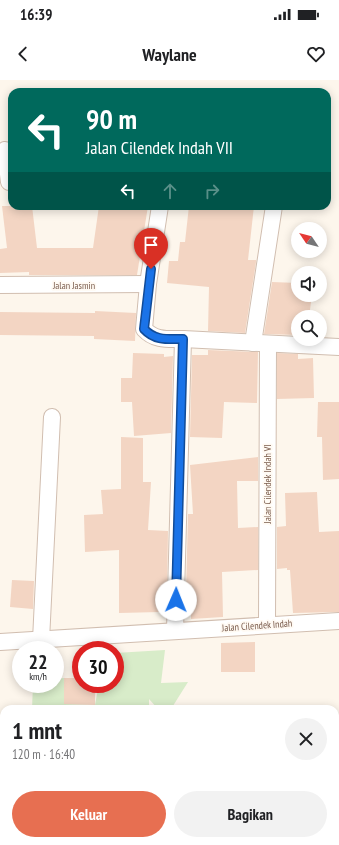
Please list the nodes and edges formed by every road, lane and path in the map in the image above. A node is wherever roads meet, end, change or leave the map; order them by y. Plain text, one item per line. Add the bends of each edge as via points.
1 (6, 150) edge
2 (8, 171) edge
3 (159, 210) edge
4 (274, 210) edge
5 (148, 284) junction
6 (0, 285) edge
7 (183, 339) junction
8 (260, 344) junction
9 (339, 348) edge
10 (52, 417) dead end
11 (339, 621) edge
12 (266, 624) junction
13 (175, 631) junction
14 (41, 640) junction
15 (0, 642) edge

1 - 2 street
3 - 5 street
4 - 8 street, Jalan Cilendek Indah VI
5 - 6 street, Jalan Jasmin
5 - 7 street via 144,329 155,338
7 - 8 street
7 - 13 street
8 - 9 street
8 - 12 street, Jalan Cilendek Indah VI
10 - 14 street
11 - 12 street, Jalan Cilendek Indah
12 - 13 street, Jalan Cilendek Indah
13 - 14 street, Jalan Cilendek Indah
14 - 15 street, Jalan Cilendek Indah

